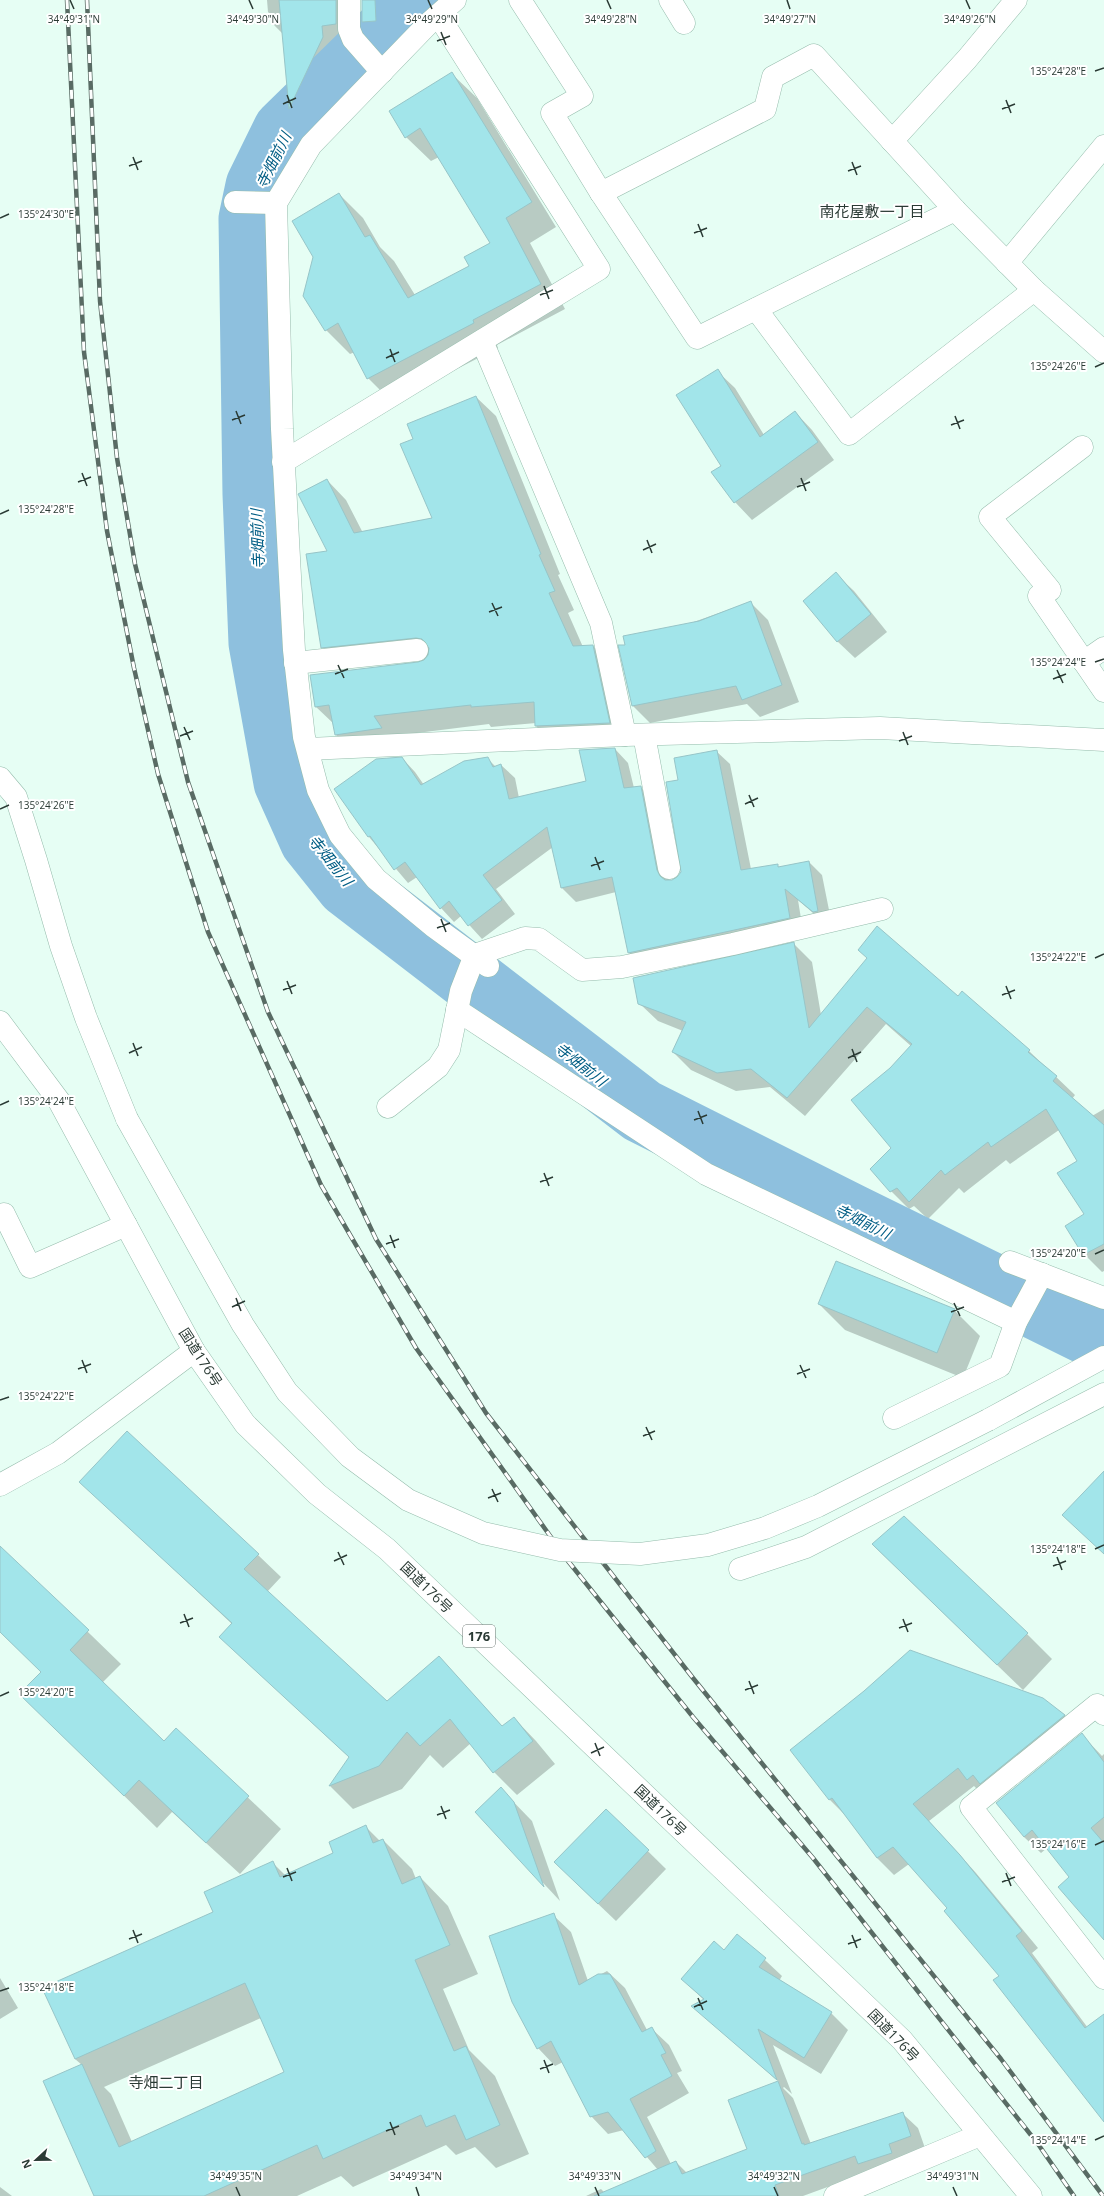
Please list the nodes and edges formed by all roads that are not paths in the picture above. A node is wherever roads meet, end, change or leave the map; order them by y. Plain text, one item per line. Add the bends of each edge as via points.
1 (349, 0) edge
2 (455, 0) edge
3 (520, 0) edge
4 (670, 0) edge
5 (1016, 0) edge
6 (438, 15) junction
7 (684, 23) dead end
8 (382, 72) junction
9 (892, 141) junction
10 (1104, 146) edge
11 (601, 193) junction
12 (235, 202) dead end
13 (276, 203) junction
14 (955, 210) junction
15 (1007, 263) junction
16 (1034, 290) junction
17 (756, 309) junction
18 (482, 341) junction
19 (1104, 352) edge
20 (1082, 447) dead end
21 (283, 462) junction
22 (1104, 648) edge
23 (417, 650) dead end
24 (1084, 662) junction
25 (296, 663) junction
26 (1104, 691) edge
27 (635, 735) junction
28 (1104, 740) edge
29 (308, 749) junction
30 (0, 778) edge
31 (669, 868) dead end
32 (882, 909) dead end
33 (478, 961) junction
34 (459, 1001) junction
35 (0, 1022) edge
36 (388, 1107) dead end
37 (0, 1216) edge
38 (126, 1225) junction
39 (1010, 1262) dead end
40 (1042, 1274) junction
41 (1104, 1298) edge
42 (1016, 1322) junction
43 (194, 1351) junction
44 (1100, 1359) edge
45 (1104, 1394) edge
46 (894, 1418) dead end
47 (0, 1485) edge
48 (740, 1569) dead end
49 (1104, 1714) edge
50 (1104, 1978) edge
51 (980, 2135) junction
52 (834, 2196) edge
53 (1031, 2196) edge

1 - 8 main road via 349,29 353,39
2 - 6 main road
3 - 11 main road via 582,96 552,113
4 - 7 main road
5 - 9 main road via 967,59
6 - 8 main road
6 - 18 main road via 599,269
8 - 13 main road via 311,145
9 - 11 main road via 814,55 773,77 764,109
9 - 14 main road
10 - 15 main road
11 - 17 main road via 697,338
12 - 13 main road
13 - 21 main road
14 - 15 main road
14 - 17 main road
15 - 16 main road
16 - 17 main road via 849,434
16 - 19 main road
18 - 21 main road
18 - 27 main road via 601,623
20 - 24 main road via 990,517 1050,590 1039,596
21 - 25 main road
22 - 24 main road
23 - 25 main road
24 - 26 main road
25 - 29 main road via 304,737
27 - 28 main road via 880,728
27 - 29 main road
27 - 31 main road
29 - 33 main road via 318,790 340,835 376,879
30 - 44 main road, bridge via 16,797 61,946 86,1018 127,1119 243,1325 287,1392 350,1457 408,1500 483,1533 560,1550 640,1554 708,1545 765,1528 818,1506 988,1420
32 - 33 main road via 622,967 582,970 539,939 525,938
33 - 34 main road
34 - 36 main road via 449,1050 438,1067
34 - 42 main road via 706,1174
35 - 38 main road, 国道176号 / 176 via 59,1101
37 - 38 main road via 4,1214 30,1266
38 - 43 main road, 国道176号 / 176
39 - 40 main road
40 - 41 main road
40 - 42 main road
42 - 46 main road via 1000,1366
43 - 47 main road via 58,1452
43 - 51 main road, 国道176号 / 176 via 245,1424 317,1494 387,1549 902,2040
45 - 48 main road via 806,1546
49 - 50 main road via 1097,1705 971,1807
51 - 52 main road
51 - 53 main road, 国道176号 / 176

